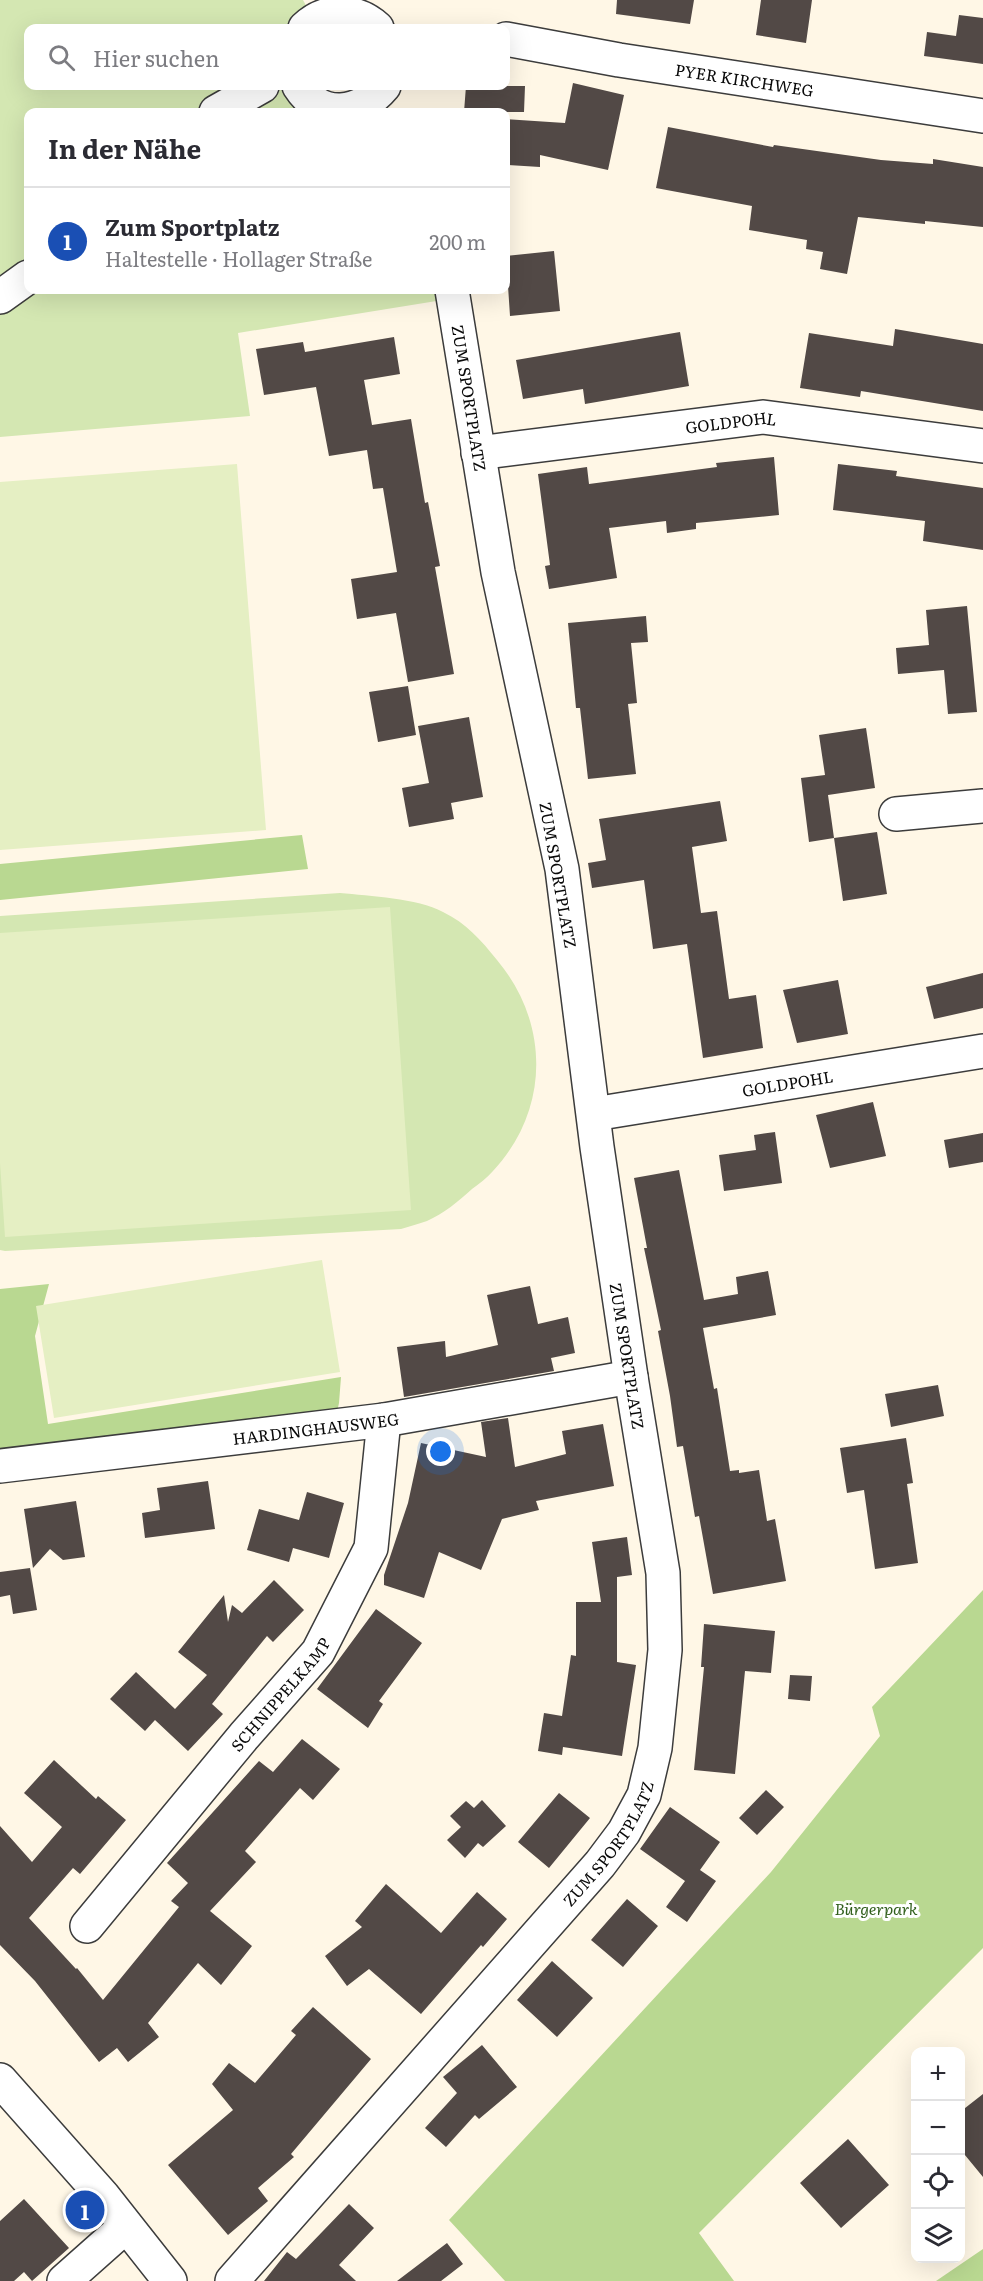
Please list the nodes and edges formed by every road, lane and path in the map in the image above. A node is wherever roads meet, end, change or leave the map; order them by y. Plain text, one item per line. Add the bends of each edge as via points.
1 (307, 16) edge
2 (371, 24) edge
3 (510, 40) edge
4 (255, 90) edge
5 (302, 90) edge
6 (371, 101) edge
7 (223, 108) edge
8 (328, 108) edge
9 (352, 108) edge
10 (983, 116) edge
11 (24, 280) edge
12 (453, 294) edge
13 (0, 297) edge
14 (983, 446) edge
15 (478, 453) junction
16 (983, 806) edge
17 (896, 814) dead end
18 (983, 1051) edge
19 (594, 1114) junction
20 (631, 1377) junction
21 (384, 1420) junction
22 (0, 1466) edge
23 (87, 1926) dead end
24 (0, 2080) edge
25 (126, 2226) junction
26 (64, 2281) edge
27 (170, 2281) edge
28 (232, 2281) edge

1 - 2 street via 346,13
3 - 10 street, PYER KIRCHWEG
4 - 7 street
5 - 8 street via 315,103
6 - 9 street
11 - 13 street
12 - 15 street, ZUM SPORTPLATZ
14 - 15 street, GOLDPOHL via 763,417
15 - 19 street, ZUM SPORTPLATZ via 498,572 562,869
16 - 17 street
18 - 19 street, GOLDPOHL
19 - 20 street, ZUM SPORTPLATZ
20 - 21 street, HARDINGHAUSWEG
20 - 28 street, ZUM SPORTPLATZ via 663,1573 665,1650 656,1748 644,1795 624,1832 600,1864
21 - 22 street, HARDINGHAUSWEG
21 - 23 street, SCHNIPPELKAMP via 371,1548 318,1652
24 - 25 street
25 - 26 street
25 - 27 street

